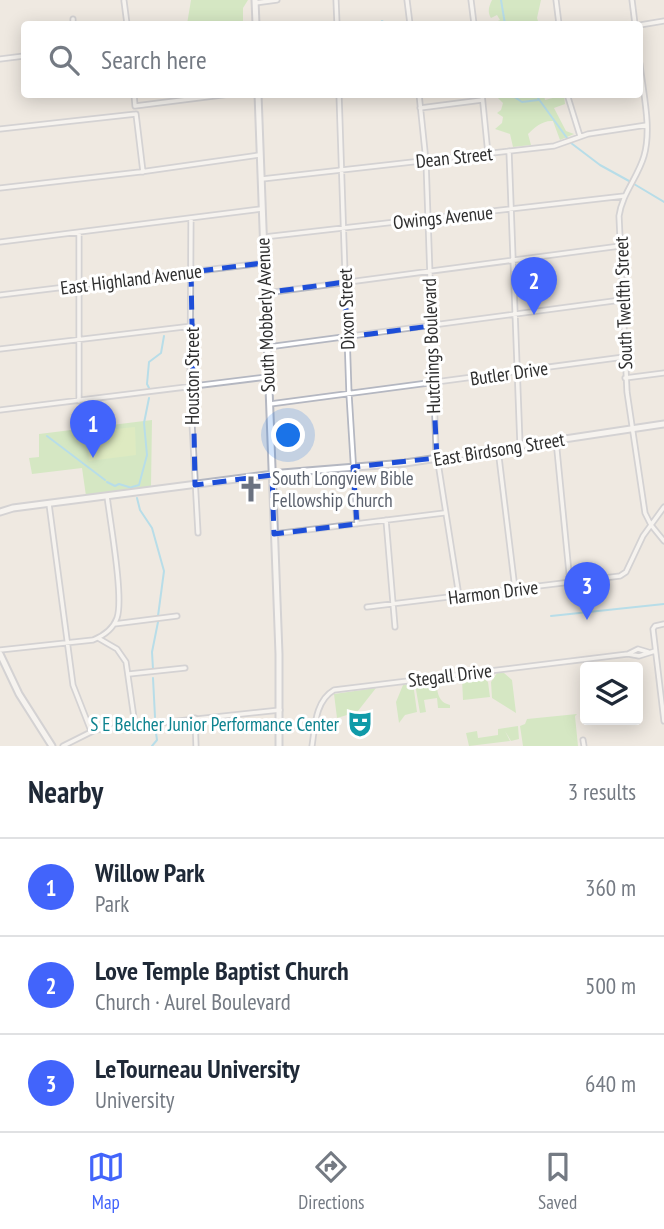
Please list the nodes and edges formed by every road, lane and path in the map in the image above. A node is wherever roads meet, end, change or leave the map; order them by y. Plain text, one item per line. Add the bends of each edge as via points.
1 (277, 0) edge
2 (336, 0) edge
3 (407, 0) edge
4 (471, 0) edge
5 (556, 0) edge
6 (632, 0) edge
7 (124, 1) edge
8 (255, 1) edge
9 (127, 21) edge
10 (256, 21) edge
11 (337, 21) edge
12 (410, 21) edge
13 (474, 21) edge
14 (559, 21) edge
15 (636, 21) edge
16 (664, 21) edge
17 (643, 24) edge
18 (21, 56) edge
19 (0, 58) edge
20 (643, 94) edge
21 (134, 98) edge
22 (198, 98) edge
23 (258, 98) edge
24 (339, 98) edge
25 (419, 98) edge
26 (476, 98) edge
27 (482, 98) edge
28 (568, 98) edge
29 (135, 106) junction
30 (420, 108) junction
31 (136, 114) junction
32 (647, 125) junction
33 (0, 129) edge
34 (580, 136) junction
35 (509, 152) junction
36 (488, 154) junction
37 (259, 155) junction
38 (426, 161) junction
39 (342, 169) junction
40 (143, 172) junction
41 (260, 179) junction
42 (0, 188) edge
43 (624, 196) junction
44 (261, 209) junction
45 (511, 210) junction
46 (191, 218) junction
47 (427, 219) junction
48 (343, 228) junction
49 (79, 233) junction
50 (262, 238) junction
51 (0, 242) edge
52 (620, 246) junction
53 (513, 260) junction
54 (263, 263) junction
55 (428, 271) junction
56 (191, 272) junction
57 (345, 282) junction
58 (79, 286) junction
59 (264, 293) junction
60 (0, 295) edge
61 (622, 300) junction
62 (514, 315) junction
63 (192, 326) junction
64 (430, 326) junction
65 (347, 337) junction
66 (78, 340) junction
67 (266, 347) junction
68 (0, 349) edge
69 (624, 357) junction
70 (516, 372) junction
71 (664, 373) edge
72 (267, 377) junction
73 (625, 378) junction
74 (433, 383) junction
75 (190, 387) junction
76 (349, 394) junction
77 (79, 401) junction
78 (268, 404) junction
79 (0, 410) edge
80 (664, 424) edge
81 (634, 428) junction
82 (556, 440) junction
83 (520, 446) junction
84 (498, 449) junction
85 (437, 458) junction
86 (353, 467) junction
87 (271, 475) junction
88 (195, 485) junction
89 (107, 496) junction
90 (49, 503) junction
91 (664, 507) edge
92 (0, 512) edge
93 (444, 513) junction
94 (386, 520) junction
95 (357, 524) junction
96 (651, 525) junction
97 (198, 533) dead end
98 (274, 534) junction
99 (664, 541) edge
100 (570, 583) junction
101 (515, 590) junction
102 (459, 596) junction
103 (393, 604) junction
104 (367, 607) dead end
105 (177, 616) dead end
106 (114, 624) junction
107 (664, 624) edge
108 (396, 627) dead end
109 (97, 638) junction
110 (67, 643) junction
111 (655, 651) junction
112 (0, 652) edge
113 (185, 668) dead end
114 (129, 674) junction
115 (280, 710) junction
116 (195, 718) junction
117 (664, 721) edge
118 (135, 725) junction
119 (91, 731) junction
120 (583, 740) dead end
121 (52, 746) edge
122 (63, 746) edge
123 (196, 746) edge
124 (279, 746) edge
125 (312, 746) edge
126 (584, 746) edge

1 - 8 street
2 - 11 street
3 - 12 street
4 - 13 street
5 - 14 street
6 - 15 street
7 - 9 street
8 - 10 street
16 - 17 street
18 - 19 street
20 - 32 street, South Twelfth Street
21 - 29 street
22 - 29 street
23 - 37 street, South Mobberly Avenue
24 - 39 street, Dixon Street
25 - 30 street, Hutchings Boulevard
26 - 30 street
27 - 36 street
28 - 34 street
29 - 31 street
30 - 38 street, Hutchings Boulevard
31 - 33 street
31 - 40 street
32 - 34 street, Dean Street
32 - 43 street, South Twelfth Street via 645,155
34 - 35 street, Dean Street via 559,145
35 - 36 street, Dean Street
35 - 45 street
36 - 38 street, Dean Street
37 - 40 street
37 - 41 street, South Mobberly Avenue
38 - 39 street, Dean Street
38 - 47 street, Hutchings Boulevard
39 - 41 street, Dean Street
39 - 48 street, Dixon Street
40 - 42 street
41 - 44 street, South Mobberly Avenue
43 - 45 street, Owings Avenue
43 - 52 street, South Twelfth Street
44 - 46 street
44 - 50 street, South Mobberly Avenue
45 - 47 street, Owings Avenue
45 - 53 street
46 - 49 street
46 - 56 street, Houston Street
47 - 48 street, Owings Avenue
47 - 55 street, Hutchings Boulevard
48 - 50 street, Owings Avenue
48 - 57 street, Dixon Street
49 - 51 street
49 - 58 street
50 - 54 street, South Mobberly Avenue
52 - 53 street
52 - 61 street, South Twelfth Street
53 - 55 street
53 - 62 street
54 - 56 street, East Highland Avenue
54 - 59 street, South Mobberly Avenue
55 - 57 street
55 - 64 street, Hutchings Boulevard
56 - 58 street, East Highland Avenue
56 - 63 street, Houston Street
57 - 59 street
57 - 65 street, Dixon Street
58 - 60 street, East Highland Avenue
58 - 66 street
59 - 67 street, South Mobberly Avenue
61 - 62 street
61 - 69 street, South Twelfth Street
62 - 64 street
62 - 70 street
63 - 66 street
63 - 75 street, Houston Street
64 - 65 street
64 - 74 street, Hutchings Boulevard
65 - 67 street
65 - 76 street, Dixon Street
66 - 68 street
66 - 77 street
67 - 72 street, South Mobberly Avenue
69 - 70 street, Butler Drive
69 - 73 street, South Twelfth Street
70 - 74 street, Butler Drive
70 - 83 street
71 - 73 street
72 - 75 street
72 - 78 street, South Mobberly Avenue
73 - 81 street, South Twelfth Street
74 - 76 street, Butler Drive
74 - 85 street, Hutchings Boulevard
75 - 77 street
75 - 88 street, Houston Street
76 - 78 street, Butler Drive
76 - 86 street, Dixon Street
77 - 79 street
78 - 87 street, South Mobberly Avenue
80 - 81 street, East Birdsong Street
81 - 82 street, East Birdsong Street
81 - 96 street, South Twelfth Street via 642,501
82 - 83 street, East Birdsong Street
82 - 100 street
83 - 84 street, East Birdsong Street
84 - 85 street, East Birdsong Street
84 - 101 street
85 - 86 street, East Birdsong Street
85 - 93 street, Hutchings Boulevard
86 - 87 street, East Birdsong Street
86 - 95 street, Dixon Street
87 - 88 street, East Birdsong Street
87 - 98 street, South Mobberly Avenue
88 - 89 street, East Birdsong Street
88 - 97 street, Houston Street
89 - 90 street, East Birdsong Street
89 - 106 street via 119,599
90 - 92 street, East Birdsong Street
90 - 110 street
91 - 96 street, Harmon Drive
93 - 94 street
93 - 102 street, Hutchings Boulevard
94 - 95 street
94 - 103 street
95 - 98 street
96 - 99 street, South Twelfth Street
96 - 100 street, Harmon Drive via 624,574
98 - 115 street, South Mobberly Avenue
100 - 101 street, Harmon Drive
101 - 102 street, Harmon Drive
102 - 103 street, Harmon Drive
103 - 104 street, Harmon Drive
103 - 108 street
105 - 106 street
106 - 109 street
107 - 111 street via 653,628
109 - 110 street
109 - 114 street via 120,652
110 - 112 street
110 - 119 street via 74,690
111 - 117 street
111 - 125 street, Stegall Drive via 335,690 321,703
112 - 121 street via 19,694
113 - 114 street
114 - 118 street
115 - 116 street
115 - 124 street, South Mobberly Avenue
116 - 118 street
116 - 123 street
118 - 119 street
119 - 122 street
120 - 126 street

